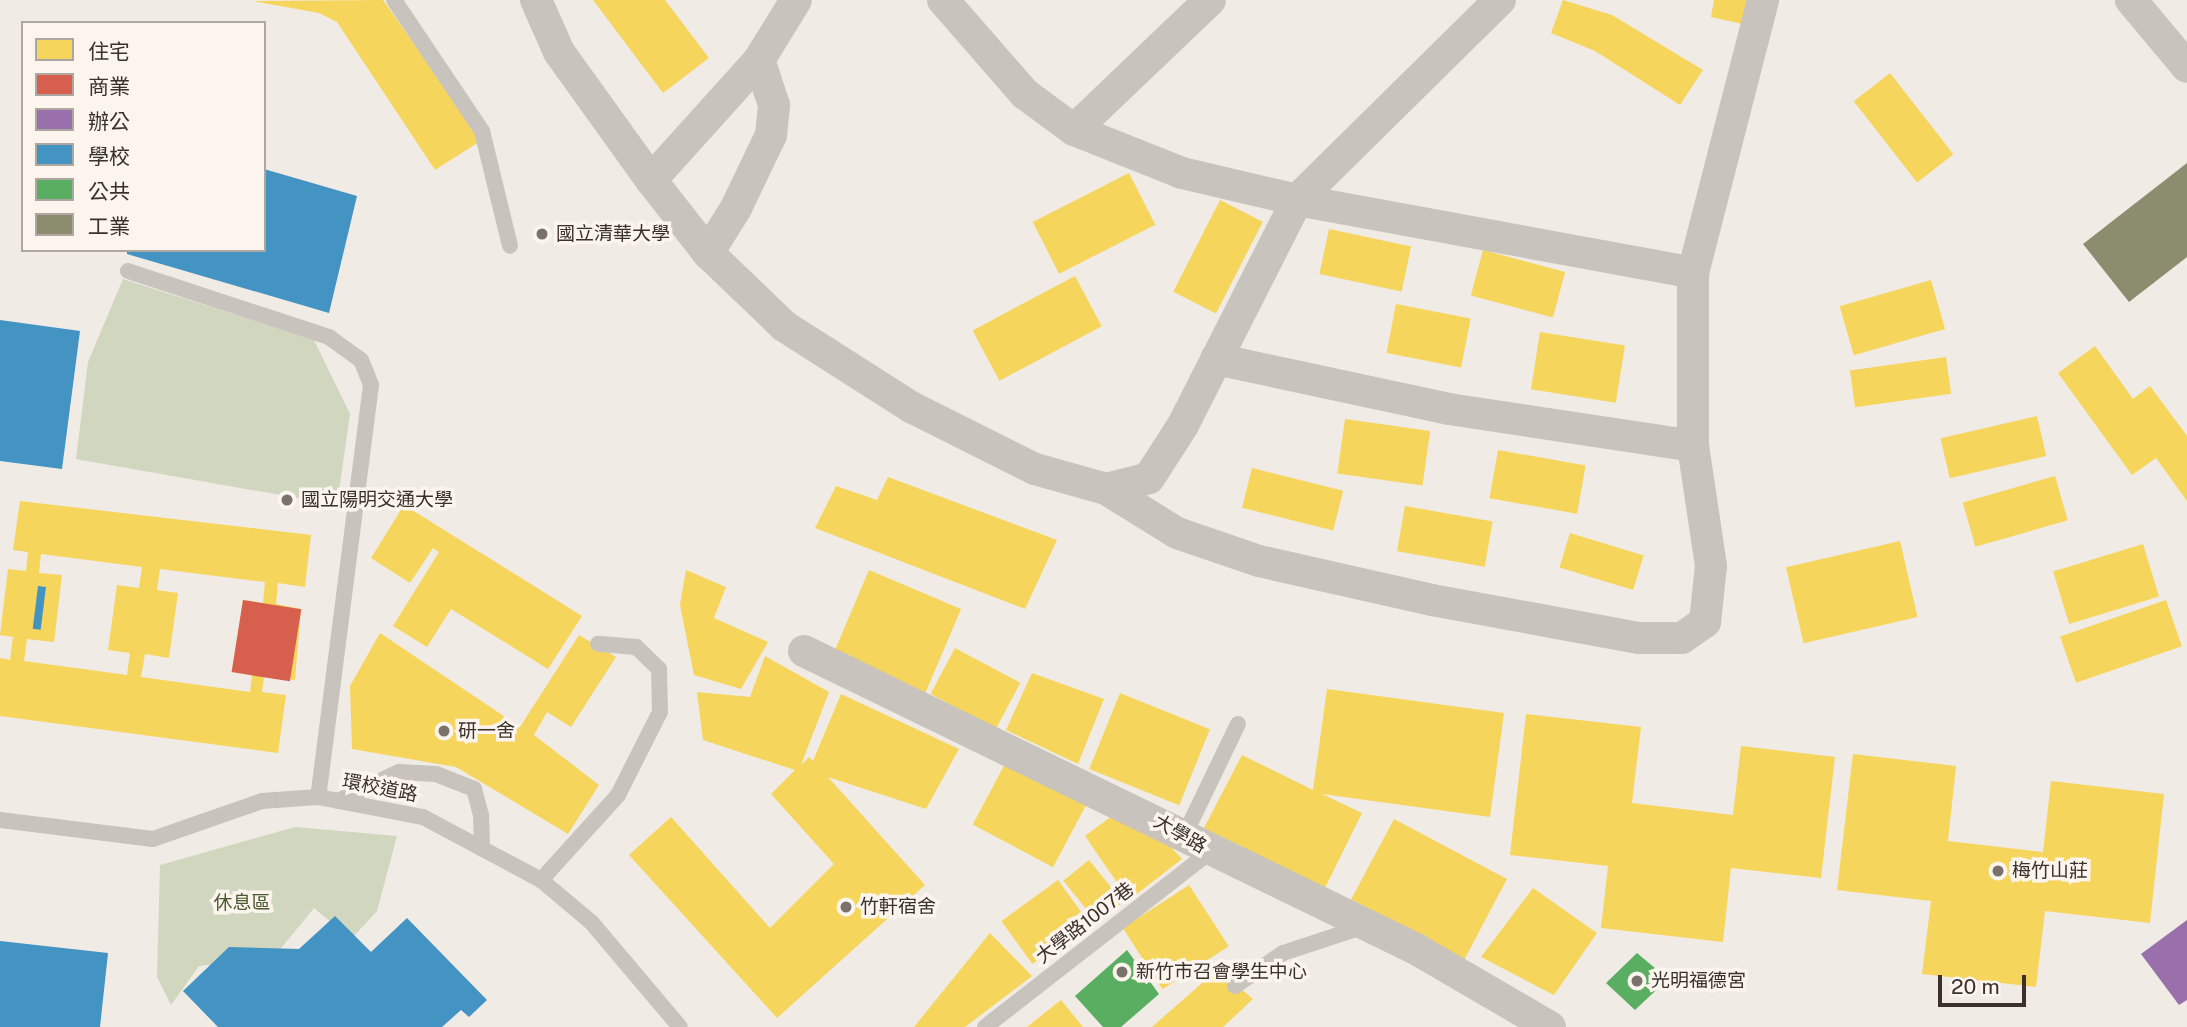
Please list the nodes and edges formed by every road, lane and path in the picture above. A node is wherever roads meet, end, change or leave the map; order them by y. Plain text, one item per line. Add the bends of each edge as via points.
1 (394, 0) edge
2 (536, 0) edge
3 (796, 0) edge
4 (943, 0) edge
5 (1210, 0) edge
6 (1500, 0) edge
7 (1763, 0) edge
8 (2131, 0) edge
9 (758, 60) junction
10 (2187, 67) edge
11 (1074, 130) junction
12 (651, 180) junction
13 (1297, 200) junction
14 (510, 246) dead end
15 (708, 253) junction
16 (128, 271) dead end
17 (1693, 273) junction
18 (1216, 359) junction
19 (1693, 446) junction
20 (1106, 489) junction
21 (598, 644) dead end
22 (804, 651) dead end
23 (1238, 724) dead end
24 (318, 797) junction
25 (338, 801) junction
26 (0, 820) edge
27 (1185, 834) junction
28 (482, 849) junction
29 (1210, 852) junction
30 (541, 880) junction
31 (1368, 926) junction
32 (1235, 986) dead end
33 (680, 1027) edge
34 (985, 1027) edge
35 (1550, 1027) edge

1 - 14 lane via 482,131
2 - 12 street via 559,52
3 - 9 street
4 - 11 street via 1025,94
5 - 11 street
6 - 13 street
7 - 17 street
8 - 10 street
9 - 12 street
9 - 15 street via 774,105 771,135 736,208
11 - 13 street via 1182,173
12 - 15 street
13 - 17 street
13 - 18 street
15 - 20 street via 784,326 911,407 1035,470
16 - 24 lane via 329,337 360,360 371,385
17 - 19 street
18 - 19 street via 1449,409
18 - 20 street via 1149,478
19 - 20 street via 1711,566 1704,622 1682,638 1639,638 1561,626 1259,561 1177,533
21 - 30 lane via 636,647 659,669 660,712 618,795
22 - 27 street, 大學路
23 - 27 lane
24 - 25 lane, 環校道路
24 - 26 lane, 環校道路 via 262,801 153,839
25 - 28 lane, 環校道路 via 423,817
25 - 28 lane via 399,772 436,774 474,789 481,815
27 - 29 street, 大學路
28 - 30 lane, 環校道路
29 - 31 street, 大學路
29 - 34 lane, 大學路1007巷
30 - 33 lane, 環校道路 via 592,923
31 - 32 lane via 1283,953
31 - 35 street, 大學路

